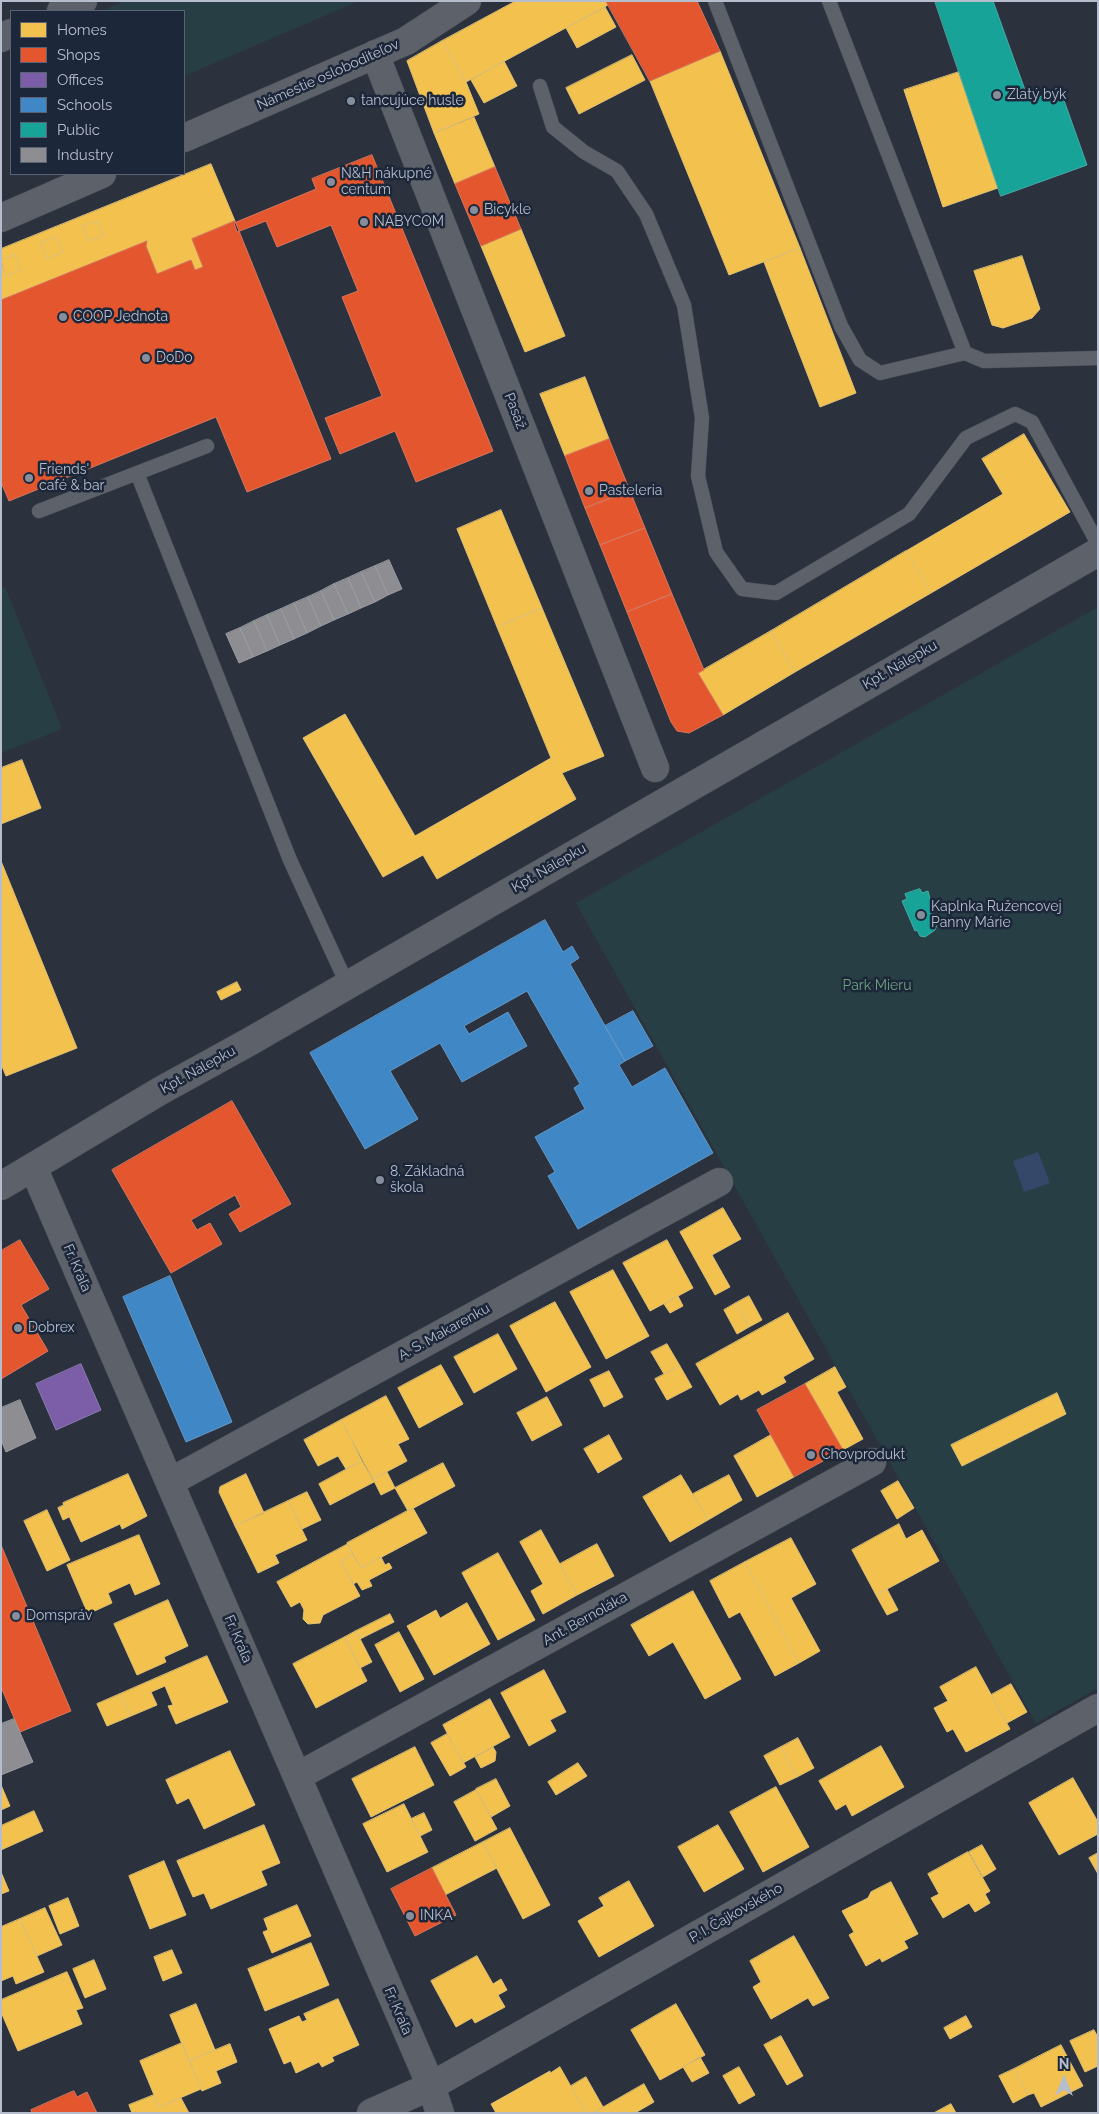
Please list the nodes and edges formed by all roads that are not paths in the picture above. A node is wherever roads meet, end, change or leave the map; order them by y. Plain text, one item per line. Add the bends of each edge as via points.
1 (83, 1) edge
2 (468, 1) edge
3 (715, 1) edge
4 (829, 1) edge
5 (62, 10) edge
6 (375, 54) junction
7 (540, 86) dead end
8 (185, 138) edge
9 (100, 175) edge
10 (1, 218) edge
11 (964, 353) junction
12 (1098, 358) edge
13 (206, 446) dead end
14 (137, 474) junction
15 (39, 511) dead end
16 (1098, 544) edge
17 (1098, 552) edge
18 (655, 768) dead end
19 (347, 984) junction
20 (33, 1167) junction
21 (719, 1182) dead end
22 (1, 1186) edge
23 (872, 1462) dead end
24 (170, 1482) junction
25 (1098, 1708) edge
26 (298, 1776) junction
27 (431, 2086) junction
28 (371, 2113) edge
29 (440, 2113) edge

1 - 5 street
2 - 6 street, Námestie osloboditeľov via 406,41
3 - 11 lane via 841,326 860,360 880,373
4 - 11 lane
6 - 8 street, Námestie osloboditeľov
6 - 18 street, Pasáž
7 - 16 lane via 553,126 584,152 618,171 646,214 684,306 702,418 698,476 716,552 742,590 776,593 909,514 966,438 1015,414 1032,422
9 - 10 street
11 - 12 lane via 984,361
13 - 14 lane
14 - 15 lane
14 - 19 lane via 290,860
17 - 19 street, Kpt. Nálepku
19 - 20 street, Kpt. Nálepku
20 - 22 street, Kpt. Nálepku
20 - 24 street, Fr. Kráľa
21 - 24 street, A. S. Makarenku
23 - 26 street, Ant. Bernoláka
24 - 26 street, Fr. Kráľa
25 - 27 street, P. I. Čajkovského
26 - 27 street, Fr. Kráľa
27 - 28 street, P. I. Čajkovského
27 - 29 street, Fr. Kráľa

